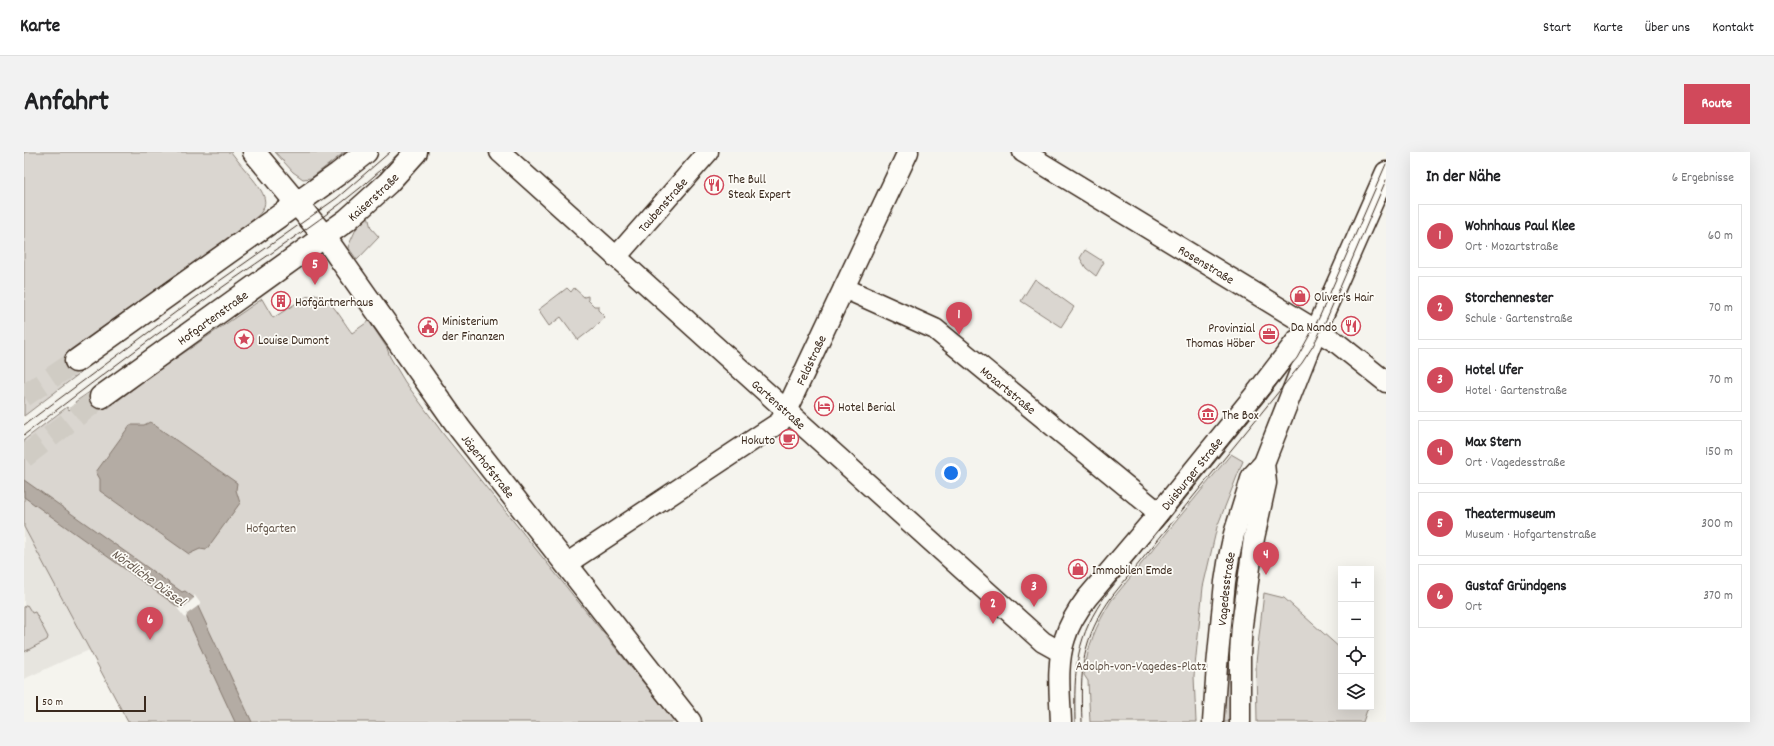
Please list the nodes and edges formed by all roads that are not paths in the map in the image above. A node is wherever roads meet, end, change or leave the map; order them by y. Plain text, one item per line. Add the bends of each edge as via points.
1 (254, 152) edge
2 (366, 152) edge
3 (416, 152) edge
4 (500, 152) edge
5 (708, 152) edge
6 (908, 152) edge
7 (1023, 152) edge
8 (1386, 172) edge
9 (297, 202) junction
10 (324, 236) junction
11 (616, 256) junction
12 (844, 288) junction
13 (1316, 331) junction
14 (76, 361) tunnel mouth
15 (1386, 382) edge
16 (101, 397) tunnel mouth
17 (786, 411) junction
18 (1264, 463) junction
19 (1159, 513) junction
20 (566, 564) junction
21 (1061, 652) junction
22 (690, 722) edge
23 (1061, 722) edge
24 (1213, 722) edge
25 (1240, 722) edge

1 - 9 main road, Jägerhofstraße
2 - 9 main road
3 - 10 main road, Kaiserstraße via 365,204
4 - 11 street, Gartenstraße
5 - 11 street, Taubenstraße
6 - 12 street, Feldstraße
7 - 13 street, Rosenstraße
8 - 13 street
9 - 10 main road, Jägerhofstraße
9 - 14 main road
10 - 16 main road, Hofgartenstraße
10 - 20 main road, Jägerhofstraße via 460,429
11 - 17 street, Gartenstraße
12 - 17 street, Feldstraße
12 - 19 street, Mozartstraße via 935,329
13 - 15 street, Rosenstraße via 1336,343
13 - 18 street, Vagedesstraße
13 - 19 street, Duisburger Straße via 1297,340
17 - 20 street, Feldstraße via 780,422
17 - 21 street, Gartenstraße via 1043,642
18 - 24 street, Vagedesstraße via 1252,476 1229,557
18 - 25 street, Vagedesstraße via 1266,482 1253,545 1242,625
19 - 21 street, Duisburger Straße via 1087,598 1065,637
20 - 22 main road, Jägerhofstraße
21 - 23 street, Duisburger Straße

